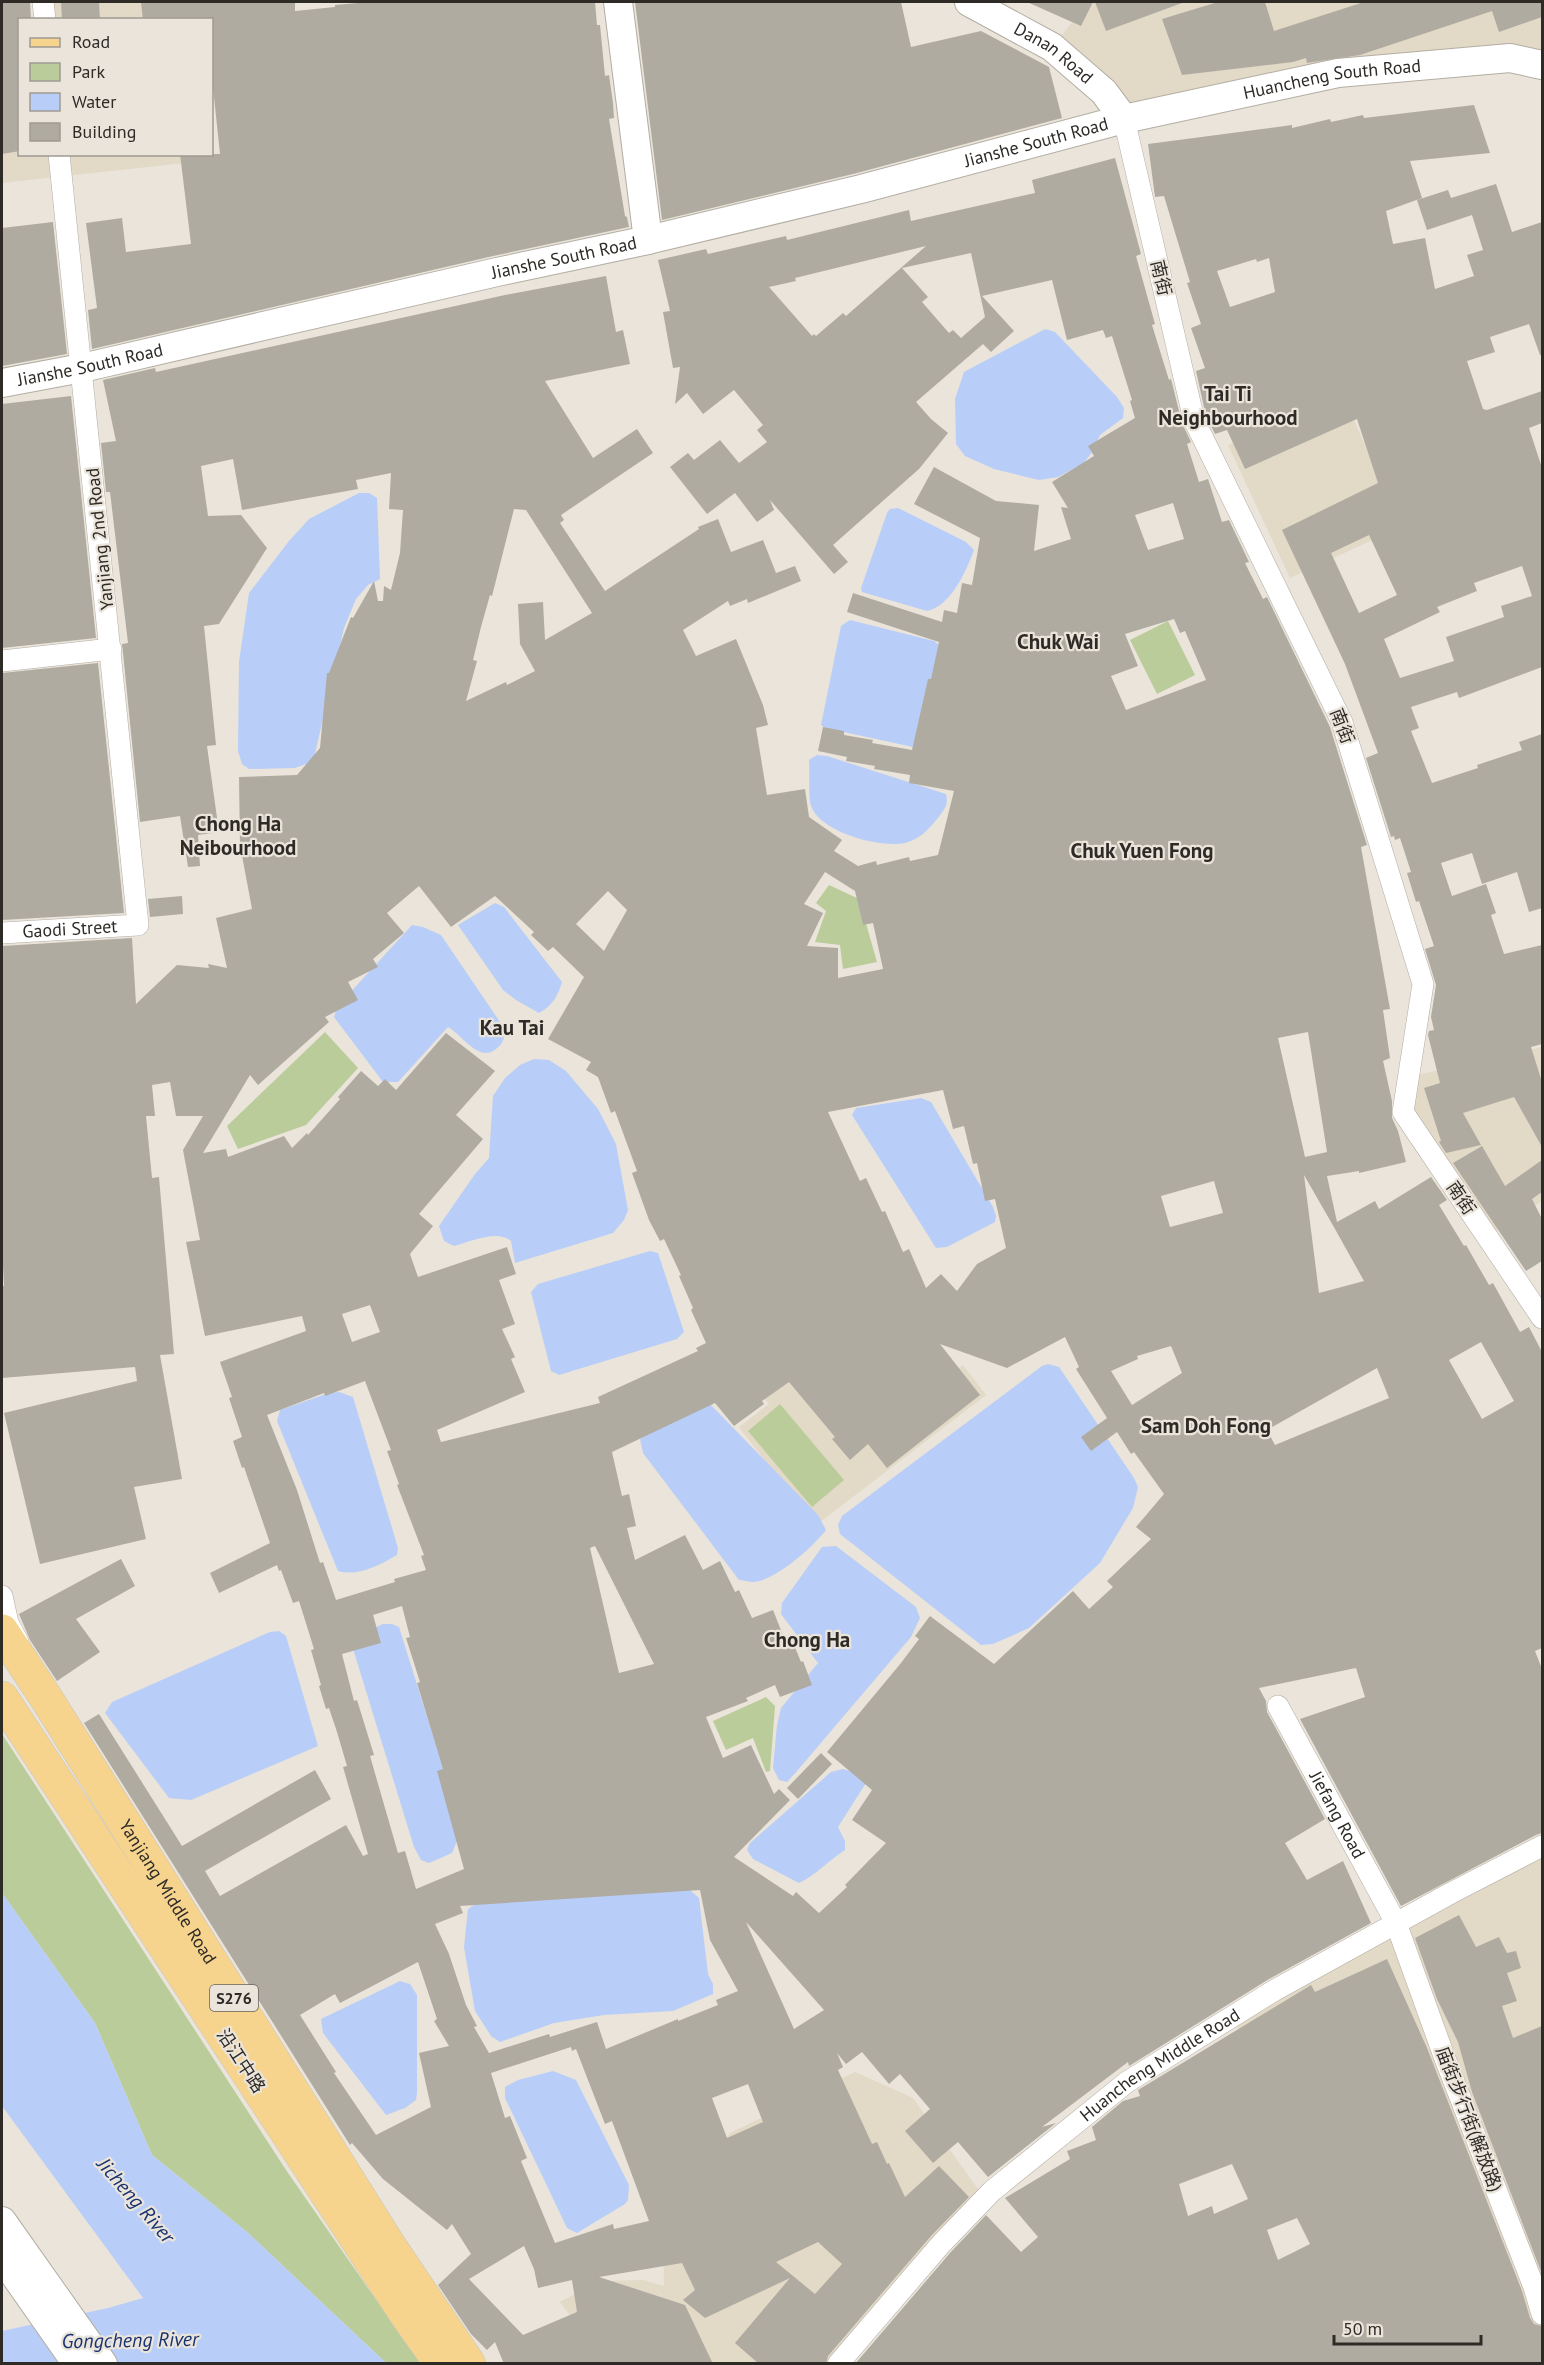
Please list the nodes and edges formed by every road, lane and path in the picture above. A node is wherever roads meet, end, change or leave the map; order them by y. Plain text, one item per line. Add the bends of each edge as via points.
1 (43, 2) edge
2 (618, 2) edge
3 (969, 2) edge
4 (45, 18) edge
5 (1052, 47) junction
6 (1542, 65) edge
7 (1187, 106) junction
8 (1124, 119) junction
9 (1059, 136) junction
10 (59, 156) edge
11 (648, 240) junction
12 (82, 368) junction
13 (2, 383) edge
14 (111, 649) junction
15 (2, 661) edge
16 (138, 925) joint
17 (2, 933) edge
18 (1542, 1318) edge
19 (2, 1596) edge
20 (2, 1631) edge
21 (2, 1698) edge
22 (48, 1701) junction
23 (1278, 1706) dead end
24 (1542, 1846) edge
25 (1396, 1923) junction
26 (2, 2221) edge
27 (2, 2257) edge
28 (34, 2284) junction
29 (1542, 2314) edge
30 (77, 2364) edge
31 (103, 2364) edge
32 (441, 2364) edge
33 (469, 2364) edge
34 (838, 2364) edge

1 - 4 street
2 - 11 street
3 - 5 street, Danan Road
5 - 7 street via 1133,98 1155,106
5 - 8 street, Danan Road via 1104,92
5 - 9 street via 1078,81 1085,102 1073,127
6 - 7 street, Huancheng South Road via 1510,58 1338,73
7 - 8 street, Huancheng South Road
8 - 9 street, Jianshe South Road
8 - 18 street, 南街 via 1194,420 1342,722 1423,984 1403,1113
9 - 11 street, Jianshe South Road
10 - 12 street, Yanjiang 2nd Road
11 - 12 street, Jianshe South Road
12 - 13 street, Jianshe South Road
12 - 14 street, Yanjiang 2nd Road
14 - 15 street
14 - 16 street, Yanjiang 2nd Road
16 - 17 street, Gaodi Street
19 - 22 street via 8,1623
20 - 22 main road, Yanjiang Middle Road / S276
21 - 32 main road, 沿江中路 / S276
22 - 33 main road, Yanjiang Middle Road / S276 via 389,2245
23 - 25 street, Jiefang Road
24 - 25 street, Huancheng Middle Road
25 - 29 street, 庙街步行街(解放路)
25 - 34 street, Huancheng Middle Road via 1275,1990 1127,2082 992,2191
26 - 28 street
27 - 28 street
28 - 30 street
28 - 31 street

